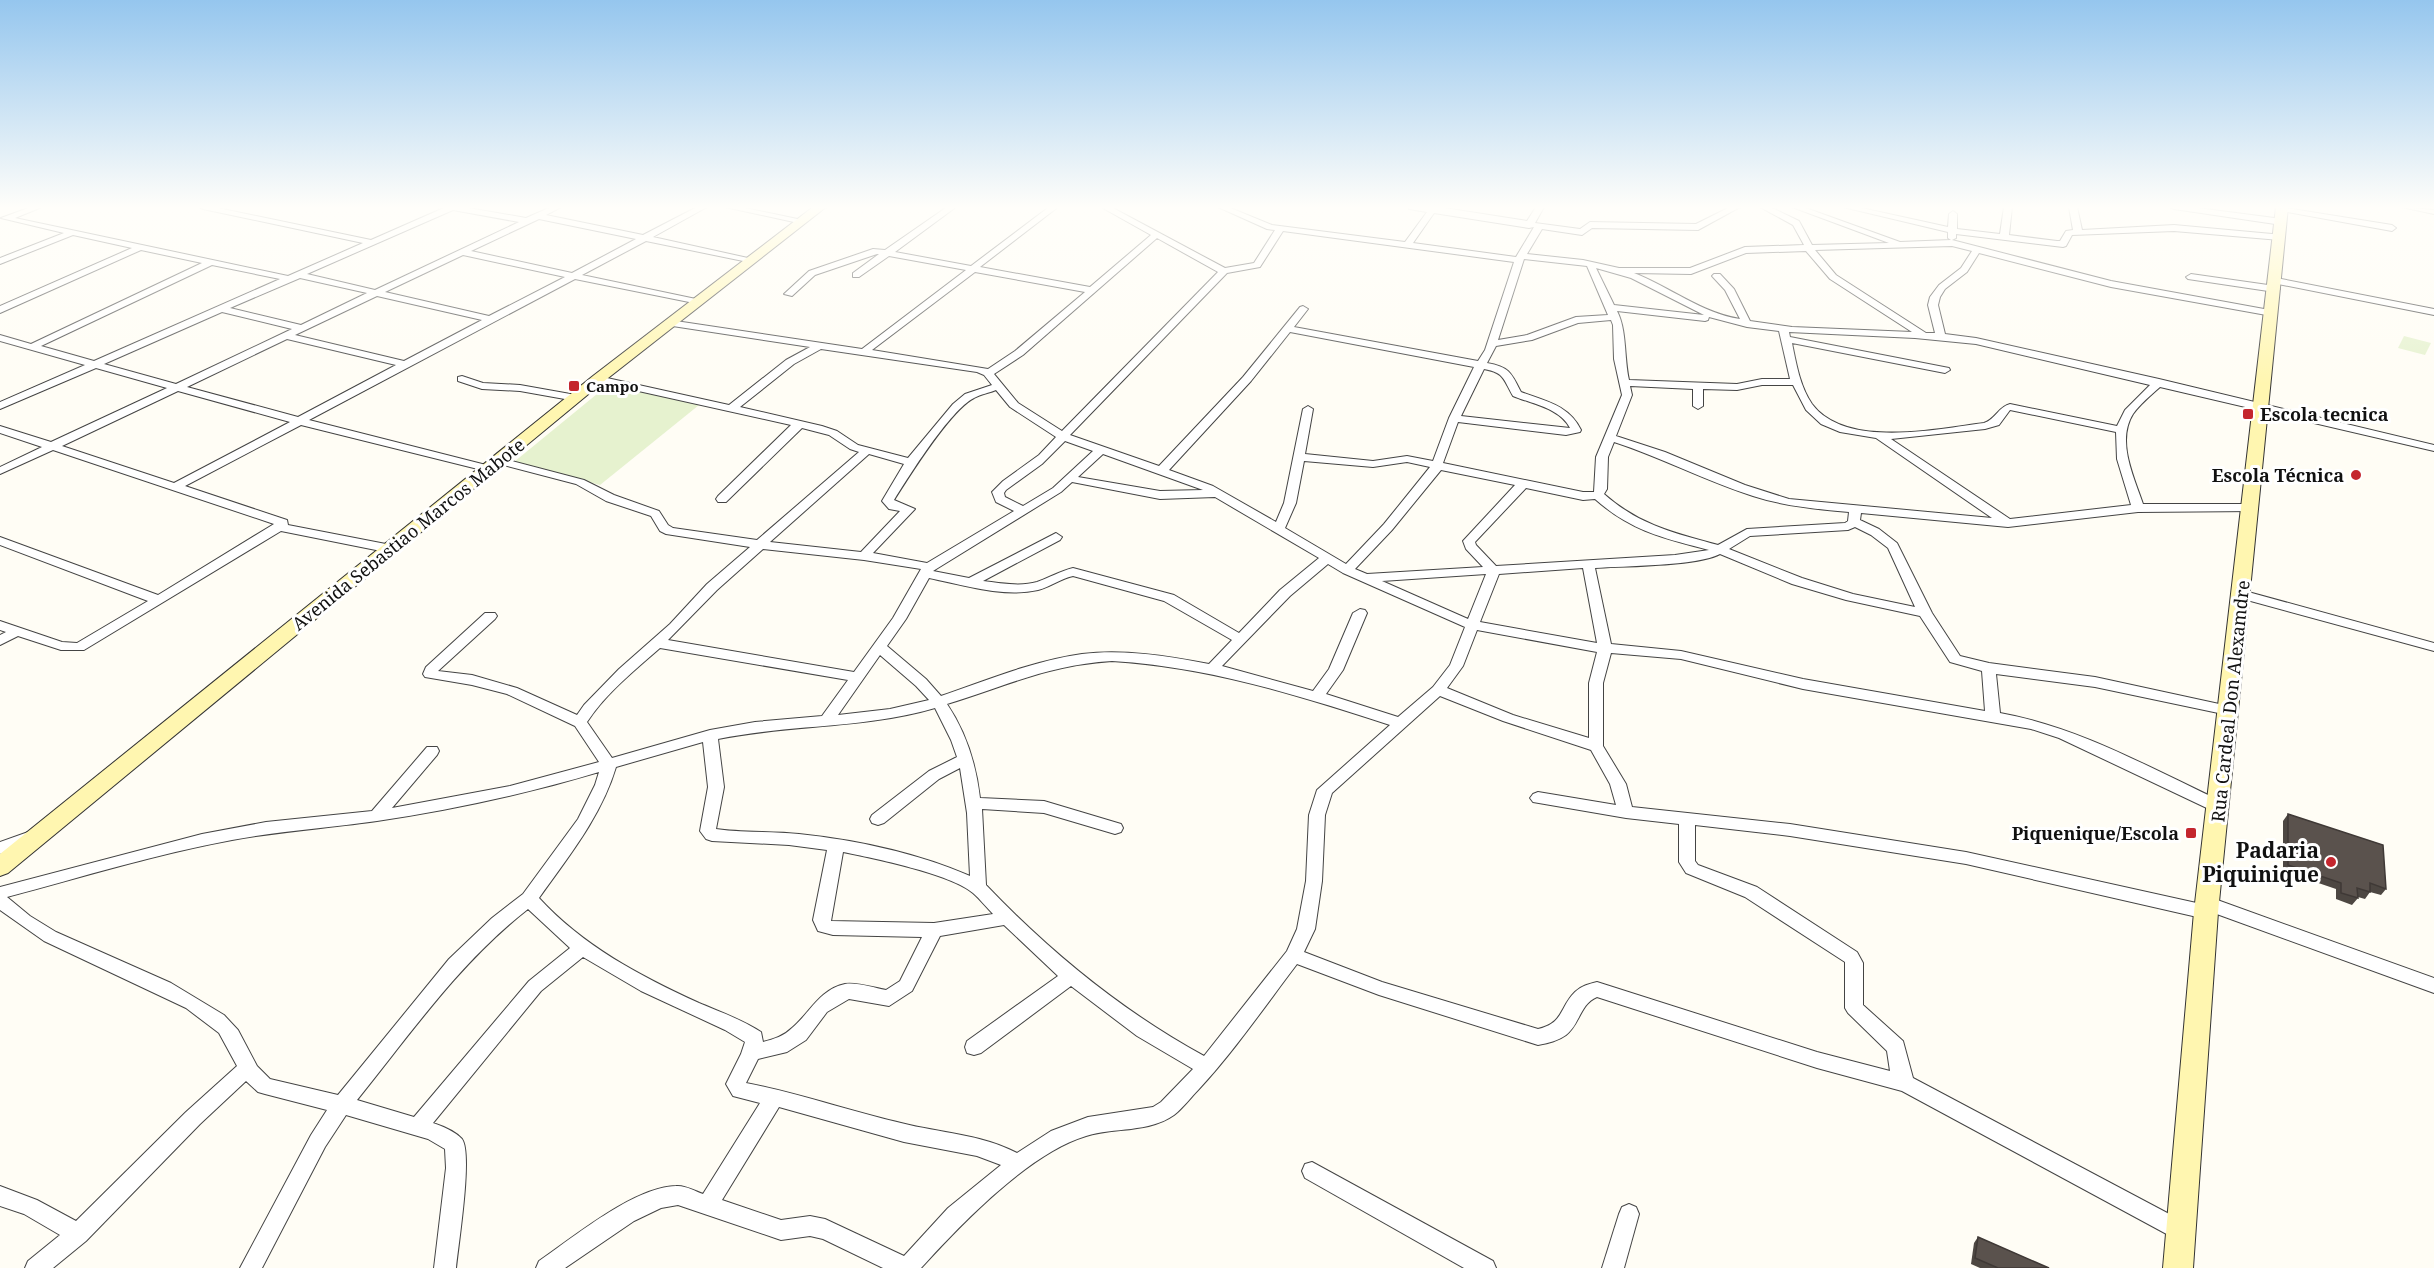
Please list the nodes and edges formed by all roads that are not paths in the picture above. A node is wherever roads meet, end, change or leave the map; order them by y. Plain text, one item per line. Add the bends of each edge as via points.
1 (98, 266) edge
2 (202, 266) edge
3 (229, 266) edge
4 (319, 266) edge
5 (432, 266) edge
6 (525, 266) edge
7 (592, 266) edge
8 (745, 266) edge
9 (831, 266) edge
10 (869, 266) edge
11 (957, 266) edge
12 (976, 266) edge
13 (1119, 266) edge
14 (1215, 266) edge
15 (1251, 266) edge
16 (1517, 266) edge
17 (1591, 266) joint
18 (1702, 266) edge
19 (1824, 266) edge
20 (1966, 266) edge
21 (2041, 266) edge
22 (2277, 266) edge
23 (972, 269) junction
24 (1224, 271) junction
25 (1619, 271) junction
26 (856, 275) dead end
27 (1717, 276) dead end
28 (296, 277) junction
29 (573, 277) junction
30 (2191, 277) dead end
31 (2275, 285) junction
32 (1091, 290) junction
33 (377, 292) junction
34 (789, 294) dead end
35 (696, 302) junction
36 (222, 309) junction
37 (1304, 309) dead end
38 (0, 310) edge
39 (2434, 312) edge
40 (1613, 313) junction
41 (2272, 313) junction
42 (492, 320) junction
43 (1729, 320) junction
44 (669, 323) junction
45 (1747, 324) junction
46 (302, 328) junction
47 (1290, 329) junction
48 (1921, 333) junction
49 (1785, 335) junction
50 (287, 336) junction
51 (1941, 336) junction
52 (0, 338) edge
53 (822, 344) junction
54 (1492, 344) junction
55 (32, 347) junction
56 (866, 350) junction
57 (96, 364) junction
58 (1481, 364) junction
59 (407, 365) junction
60 (1945, 370) dead end
61 (988, 373) junction
62 (598, 379) junction
63 (462, 380) dead end
64 (1625, 382) junction
65 (1797, 382) junction
66 (2159, 382) junction
67 (998, 386) junction
68 (1698, 386) junction
69 (178, 387) junction
70 (576, 398) junction
71 (0, 406) edge
72 (1698, 406) dead end
73 (2261, 406) junction
74 (732, 408) junction
75 (1308, 409) dead end
76 (1454, 418) junction
77 (299, 421) junction
78 (800, 423) junction
79 (0, 429) edge
80 (2121, 430) junction
81 (1062, 436) junction
82 (1881, 437) junction
83 (1612, 438) junction
84 (54, 446) junction
85 (2434, 448) edge
86 (866, 451) junction
87 (1100, 451) junction
88 (1299, 457) junction
89 (911, 462) junction
90 (495, 465) junction
91 (1437, 466) junction
92 (1162, 470) junction
93 (0, 471) edge
94 (1072, 479) junction
95 (1523, 484) junction
96 (173, 488) junction
97 (1218, 493) junction
98 (1598, 495) junction
99 (722, 499) dead end
100 (2138, 508) junction
101 (2251, 508) junction
102 (1022, 510) junction
103 (1855, 516) junction
104 (2008, 523) junction
105 (280, 527) junction
106 (1279, 529) junction
107 (1056, 537) dead end
108 (1, 543) edge
109 (756, 546) junction
110 (391, 549) junction
111 (1719, 549) junction
112 (865, 555) junction
113 (1327, 558) junction
114 (1588, 564) junction
115 (928, 570) junction
116 (1347, 570) junction
117 (1494, 571) junction
118 (1365, 578) junction
119 (973, 581) junction
120 (2241, 594) junction
121 (159, 600) junction
122 (1360, 613) dead end
123 (1925, 613) junction
124 (490, 616) dead end
125 (0, 625) edge
126 (1472, 625) junction
127 (17, 631) junction
128 (1242, 640) junction
129 (0, 641) edge
130 (659, 643) junction
131 (878, 646) junction
132 (2434, 646) edge
133 (1605, 648) junction
134 (1989, 668) junction
135 (1210, 670) junction
136 (857, 677) junction
137 (1438, 690) junction
138 (1317, 696) junction
139 (939, 704) junction
140 (2228, 710) junction
141 (1993, 717) junction
142 (580, 722) junction
143 (826, 722) junction
144 (1400, 723) junction
145 (710, 735) junction
146 (1596, 746) junction
147 (432, 751) dead end
148 (965, 759) junction
149 (609, 765) junction
150 (1538, 798) dead end
151 (975, 803) junction
152 (2217, 806) junction
153 (1626, 812) junction
154 (377, 816) junction
155 (878, 819) dead end
156 (1687, 819) junction
157 (1115, 828) dead end
158 (39, 834) junction
159 (836, 846) junction
160 (0, 848) edge
161 (0, 867) edge
162 (978, 887) junction
163 (0, 893) edge
164 (530, 899) junction
165 (0, 901) edge
166 (2208, 908) junction
167 (1008, 918) junction
168 (934, 930) junction
169 (580, 948) junction
170 (1294, 955) junction
171 (1070, 977) junction
172 (2434, 986) edge
173 (974, 1047) dead end
174 (750, 1053) junction
175 (1207, 1067) junction
176 (247, 1069) junction
177 (1906, 1084) junction
178 (774, 1096) junction
179 (340, 1107) junction
180 (418, 1126) junction
181 (1018, 1164) junction
182 (1312, 1171) dead end
183 (0, 1196) edge
184 (708, 1204) junction
185 (1629, 1214) dead end
186 (2181, 1231) junction
187 (79, 1234) junction
188 (36, 1268) edge
189 (251, 1268) edge
190 (445, 1268) edge
191 (547, 1268) edge
192 (907, 1268) edge
193 (1485, 1268) edge
194 (1613, 1268) edge
195 (2178, 1268) edge

1 - 38 street
2 - 55 street
3 - 28 street
4 - 28 street
5 - 33 street
6 - 29 street
7 - 29 street
8 - 35 main road, Avenida Sebastiao Marcos Mabote
9 - 34 street via 818,271
10 - 26 street
11 - 23 street
12 - 23 street
13 - 32 street
14 - 24 street
15 - 24 street
16 - 54 street
17 - 25 street
17 - 40 street
18 - 25 street via 1683,272
19 - 48 street via 1833,277
20 - 51 street via 1935,297 1933,305
21 - 41 street via 2100,282
22 - 31 main road, Rua Cardeal Don Alexamdre
23 - 32 street
23 - 56 street
24 - 81 street
25 - 43 street via 1694,308
27 - 45 street via 1729,289
28 - 33 street
28 - 36 street
29 - 35 street
29 - 42 street
30 - 31 street
31 - 39 street
31 - 41 main road, Rua Cardeal Don Alexamdre
32 - 61 street via 1019,353
33 - 42 street
33 - 46 street
35 - 44 main road, Avenida Sebastiao Marcos Mabote
36 - 46 street
36 - 57 street
37 - 47 street
40 - 43 street
40 - 54 street via 1576,320 1529,338
40 - 64 street
41 - 73 main road, Rua Cardeal Don Alexamdre
42 - 59 street
43 - 45 street
44 - 53 street
44 - 62 main road, Avenida Sebastiao Marcos Mabote
45 - 49 street
46 - 50 street
47 - 58 street
47 - 92 street
48 - 49 street
48 - 51 street
49 - 60 street
49 - 65 street
50 - 59 street
50 - 69 street
51 - 66 street
52 - 55 street
53 - 56 street
53 - 74 street via 790,362
54 - 58 street
55 - 57 street
56 - 61 street
57 - 69 street
57 - 71 street
58 - 76 street
58 - 76 street via 1505,372 1517,394 1561,411 1576,430
59 - 77 street
61 - 67 street
62 - 70 main road, Avenida Sebastiao Marcos Mabote
62 - 74 street
63 - 70 street
64 - 68 street
64 - 83 street via 1627,395
65 - 68 street
65 - 82 street via 1810,410 1848,430
66 - 73 street
66 - 80 street via 2128,414
67 - 81 street via 1014,405
67 - 89 street via 965,399
68 - 72 street
69 - 77 street
69 - 84 street
70 - 90 main road, Avenida Sebastiao Marcos Mabote
73 - 85 street
73 - 101 main road, Rua Cardeal Don Alexamdre
74 - 78 street
75 - 88 street
76 - 91 street
77 - 90 street
77 - 96 street
78 - 86 street via 833,433
78 - 99 street
79 - 84 street
80 - 82 street via 2010,407 1995,423 1985,426
80 - 100 street via 2121,447
81 - 87 street
81 - 102 street via 1027,472 998,492 1000,499
82 - 104 street
83 - 98 street via 1602,457
83 - 103 street via 1763,497
84 - 93 street
84 - 96 street
86 - 89 street
86 - 109 street
87 - 92 street
87 - 94 street
88 - 91 street via 1373,464 1407,459
88 - 106 street via 1290,503
89 - 112 street via 888,501 909,509
90 - 109 street via 580,482 655,514 670,531
90 - 110 main road, Avenida Sebastiao Marcos Mabote
91 - 95 street
91 - 116 street
92 - 97 street
94 - 97 street via 1160,495
94 - 102 street
95 - 98 street via 1583,496
95 - 117 street via 1469,541
96 - 105 street via 279,520
97 - 106 street
98 - 111 street via 1619,514 1658,533
100 - 101 street
100 - 104 street
101 - 120 main road, Rua Cardeal Don Alexamdre
102 - 115 street
103 - 104 street
103 - 111 street via 1827,529 1747,533
103 - 123 street via 1893,546
105 - 110 street
105 - 121 street
106 - 113 street
107 - 119 street
108 - 121 street
109 - 112 street
109 - 130 street
110 - 158 main road, Avenida Sebastiao Marcos Mabote
111 - 114 street via 1709,555
111 - 123 street via 1797,581
112 - 115 street
113 - 116 street
113 - 128 street via 1285,593
114 - 117 street
114 - 133 street
115 - 119 street
115 - 131 street
116 - 118 street
117 - 118 street
117 - 126 street
118 - 126 street
119 - 128 street via 1036,587 1059,574 1082,574 1169,598
120 - 132 street
120 - 140 main road, Rua Cardeal Don Alexamdre
121 - 127 street via 79,646 61,646
122 - 138 street via 1336,670
123 - 134 street via 1955,659
124 - 142 street via 430,674 512,691
125 - 127 street
126 - 133 street
126 - 137 street via 1456,666
127 - 129 street
128 - 135 street
130 - 136 street
130 - 142 street via 624,672
131 - 136 street
131 - 139 street via 927,688
133 - 141 street via 1681,655 1803,684
133 - 146 street via 1596,683
134 - 140 street via 2096,682
134 - 141 street
135 - 138 street
135 - 139 street via 1135,658 1087,657 1005,677
136 - 143 street
137 - 144 street
137 - 146 street via 1508,718
138 - 144 street
139 - 143 street
139 - 148 street
140 - 152 main road, Rua Cardeal Don Alexamdre
141 - 152 street via 2064,734
142 - 149 street
143 - 145 street
144 - 170 street via 1322,796 1317,815 1312,906
145 - 149 street
145 - 159 street via 716,787 708,831 712,835
146 - 153 street via 1618,784
147 - 154 street
148 - 151 street
148 - 155 street via 934,775
149 - 154 street via 485,796
149 - 164 street via 584,822
150 - 153 street
151 - 157 street via 1044,807
151 - 162 street
152 - 166 main road, Rua Cardeal Don Alexamdre
153 - 156 street
154 - 163 street via 274,827 186,843
156 - 166 street via 1790,830 1966,858
156 - 177 street via 1687,862 1692,869 1750,892 1851,957 1854,1008 1896,1047
158 - 160 street
158 - 161 main road, Avenida Sebastiao Marcos Mabote
159 - 162 street via 918,865
159 - 168 street via 824,926
162 - 167 street
164 - 169 street via 546,919
164 - 179 street via 455,964
165 - 176 street via 16,916 71,947 172,990 216,1019 225,1027
166 - 172 street
166 - 186 main road, Rua Cardeal Don Alexamdre
167 - 168 street
167 - 171 street
168 - 174 street via 906,986 889,998 847,991 821,1007 799,1034 780,1046
169 - 174 street via 666,995 746,1032 754,1038
169 - 180 street via 536,986
170 - 175 street
170 - 177 street via 1378,988 1538,1036 1555,1035 1567,1024 1579,999 1597,989 1817,1060
171 - 173 street
171 - 175 street via 1143,1032
174 - 178 street via 736,1084 740,1090
175 - 181 street via 1168,1108 1156,1115 1078,1130 1059,1137
176 - 179 street via 254,1080 265,1086
176 - 187 street via 193,1115
177 - 186 street
178 - 181 street via 907,1133 993,1151
178 - 184 street
179 - 180 street
179 - 189 street
180 - 190 street via 454,1144 456,1168
181 - 192 street via 955,1215
182 - 193 street
183 - 187 street via 30,1207
184 - 191 street via 678,1195 660,1197 632,1211
184 - 192 street via 782,1230 810,1226 825,1229
185 - 194 street
186 - 195 main road, Rua Cardeal Don Alexamdre
187 - 188 street

